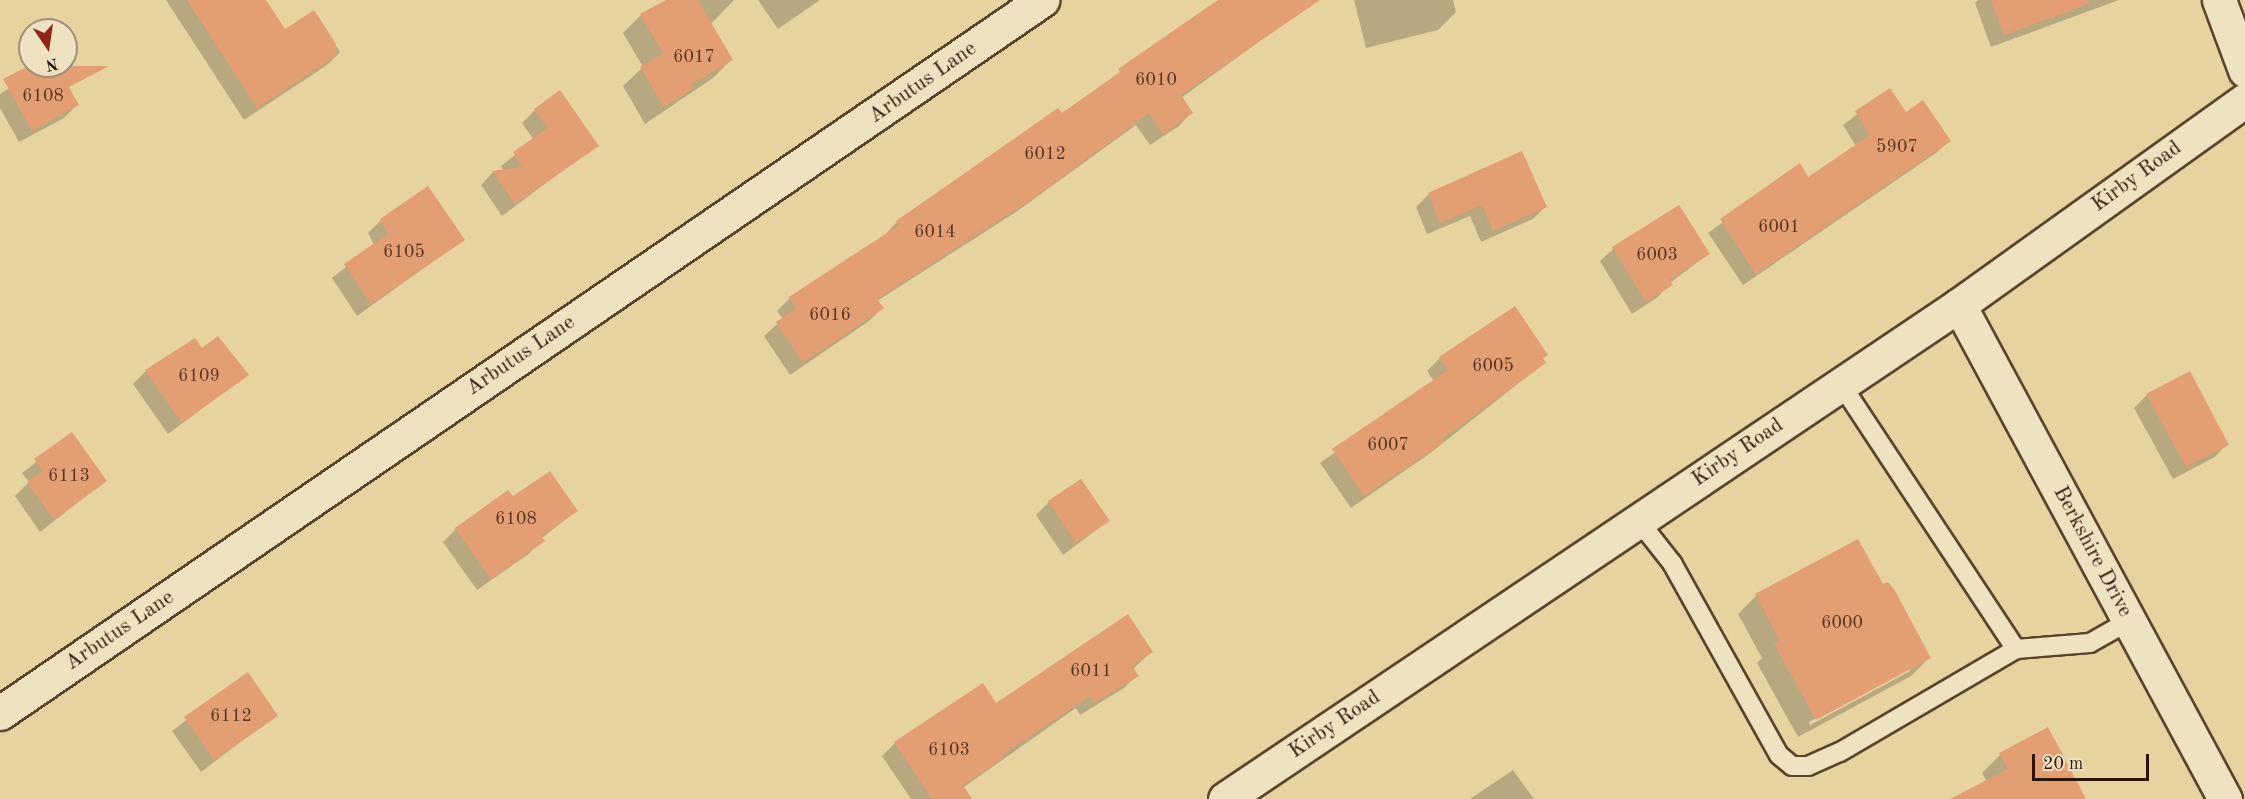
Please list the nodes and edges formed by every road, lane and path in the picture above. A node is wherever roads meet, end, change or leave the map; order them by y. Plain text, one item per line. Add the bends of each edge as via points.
1 (1042, 0) edge
2 (2219, 0) edge
3 (2245, 70) edge
4 (2245, 100) edge
5 (1959, 305) junction
6 (1841, 384) junction
7 (1638, 520) junction
8 (2129, 621) junction
9 (2016, 649) junction
10 (0, 713) edge
11 (1225, 799) edge
12 (2225, 799) edge

1 - 10 street, Arbutus Lane
2 - 3 street
4 - 5 street, Kirby Road
5 - 6 street, Kirby Road
5 - 8 street, Berkshire Drive
6 - 7 street, Kirby Road
6 - 9 lane
7 - 9 lane via 1672,563 1779,755 1792,766 1808,766 1840,752
7 - 11 street, Kirby Road
8 - 9 lane via 2090,643
8 - 12 street, Berkshire Drive

